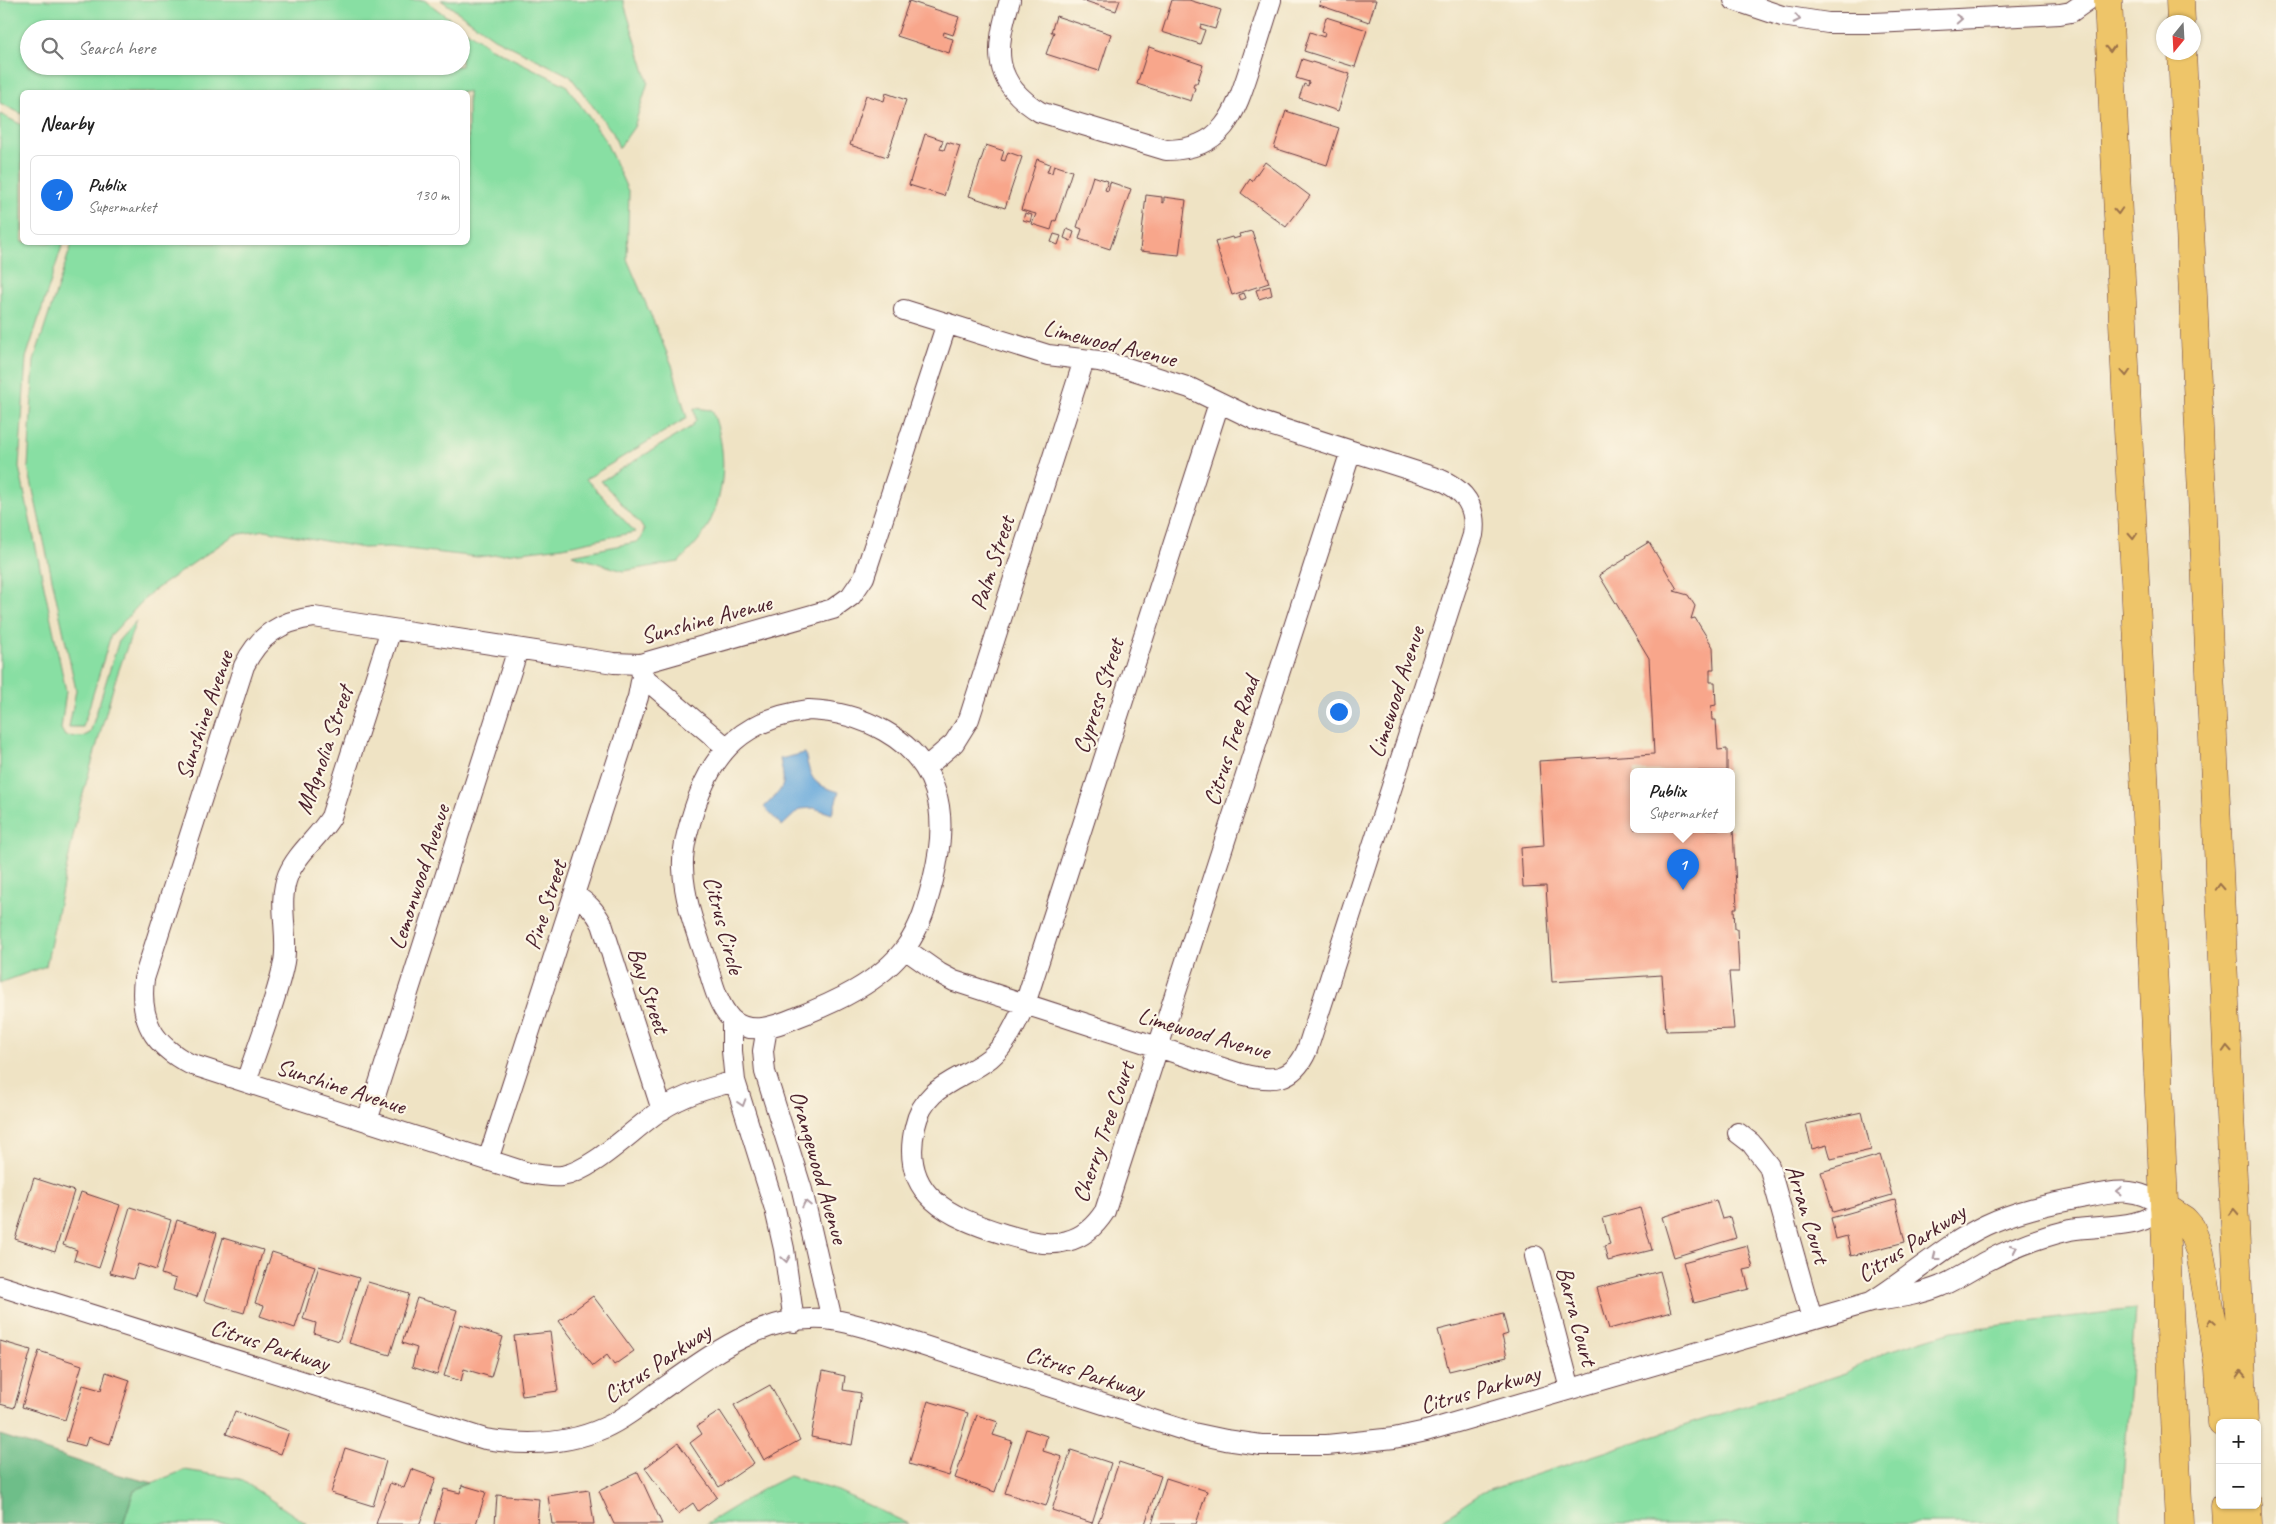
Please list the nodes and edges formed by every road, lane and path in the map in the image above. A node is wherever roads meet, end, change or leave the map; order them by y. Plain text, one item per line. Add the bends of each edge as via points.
1 (1010, 0) edge
2 (1272, 0) edge
3 (1734, 0) edge
4 (2088, 0) edge
5 (2108, 0) edge
6 (2180, 0) edge
7 (2181, 15) edge
8 (2182, 60) edge
9 (904, 310) dead end
10 (947, 323) junction
11 (1084, 360) junction
12 (1218, 403) junction
13 (1351, 450) junction
14 (391, 629) junction
15 (518, 648) junction
16 (641, 670) junction
17 (726, 747) junction
18 (925, 768) junction
19 (574, 895) junction
20 (905, 949) junction
21 (1025, 1004) junction
22 (732, 1020) junction
23 (766, 1028) junction
24 (1159, 1048) junction
25 (735, 1081) junction
26 (246, 1082) junction
27 (662, 1110) junction
28 (367, 1121) junction
29 (1738, 1134) dead end
30 (488, 1160) junction
31 (799, 1178) junction
32 (770, 1190) junction
33 (2164, 1207) junction
34 (1968, 1235) junction
35 (1535, 1256) dead end
36 (1985, 1262) junction
37 (0, 1286) edge
38 (1871, 1302) junction
39 (1812, 1319) junction
40 (832, 1320) junction
41 (794, 1322) junction
42 (1570, 1389) junction
43 (2222, 1419) edge
44 (2244, 1419) edge
45 (2225, 1509) edge
46 (2247, 1509) edge
47 (2179, 1524) edge
48 (2226, 1524) edge
49 (2248, 1524) edge

1 - 2 street via 999,46 1000,61 1006,80 1024,102 1040,112 1152,147 1174,150 1195,147 1226,125 1238,105
3 -> 4 street via 1806,21 1850,24 2060,14 2076,9
5 -> 33 highway
6 - 7 highway
44 -> 8 highway
9 - 10 street, Limewood Avenue
10 - 11 street, Limewood Avenue via 1048,355
10 - 16 street, Sunshine Avenue via 869,563 851,596 833,609
11 - 12 street, Limewood Avenue via 1127,368 1190,388
11 - 18 street, Palm Street via 968,720 954,743
12 - 13 street, Limewood Avenue via 1258,421
12 - 21 street, Cypress Street
13 - 24 street, Citrus Tree Road
13 - 24 street, Limewood Avenue via 1460,490 1472,506 1474,526 1314,1031 1302,1061 1294,1071 1284,1077 1270,1079 1241,1074
14 - 15 street, Sunshine Avenue
14 - 26 street, MAgnolia Street via 331,816 288,875 283,899 284,959
14 - 26 street, Sunshine Avenue via 314,617 287,622 268,633 251,653 235,694 144,979 142,1005 151,1030 168,1050 178,1057
15 - 16 street, Sunshine Avenue
15 - 28 street, Lemonwood Avenue
16 - 17 street
16 - 19 street, Pine Street via 638,697
17 - 18 street, Citrus Circle via 763,721 808,710 833,711 855,717 897,739
17 - 22 street, Citrus Circle via 714,763 696,803 683,867 684,888 692,916 718,997
18 - 20 street, Citrus Circle via 935,790 939,810 939,852 923,913
19 - 27 street, Bay Street via 594,910 602,924
19 - 30 street, Pine Street
20 - 21 street, Limewood Avenue via 954,981
20 - 23 street, Citrus Circle via 851,992
21 - 24 street, Limewood Avenue
21 - 24 street, Cherry Tree Court via 1010,1034 990,1058 956,1076 928,1098 920,1110 912,1141 915,1172 932,1200 957,1218 986,1228 1023,1240 1054,1243 1079,1236 1098,1221 1110,1200
22 - 23 street, Citrus Circle via 743,1026
22 - 25 street
23 - 31 street, Orangewood Avenue via 765,1072
25 - 27 street, Sunshine Avenue via 691,1094
25 -> 32 street
26 - 28 street, Sunshine Avenue
27 - 30 street, Sunshine Avenue via 591,1163 562,1176 528,1173
28 - 30 street, Sunshine Avenue
29 - 39 street, Arran Court via 1751,1143 1769,1166
31 - 32 street
40 -> 31 street, Orangewood Avenue
32 -> 41 street via 784,1250
33 -> 34 street, Citrus Parkway via 2140,1194 2113,1191 2031,1209
36 -> 33 street via 2052,1235 2144,1220
43 -> 33 highway via 2216,1351 2200,1252 2191,1228
33 - 47 highway
34 - 36 street
34 -> 38 street, Citrus Parkway
35 - 42 street, Barra Court
36 - 38 street via 1942,1286
37 - 41 street, Citrus Parkway via 485,1439 508,1443 554,1442 580,1437 605,1427 728,1344 758,1330
38 - 39 street, Citrus Parkway
39 - 42 street, Citrus Parkway
40 - 41 street, Citrus Parkway
40 - 42 street, Citrus Parkway via 878,1331 1193,1433 1261,1445 1327,1446 1394,1438
45 - 48 highway
46 - 49 highway

